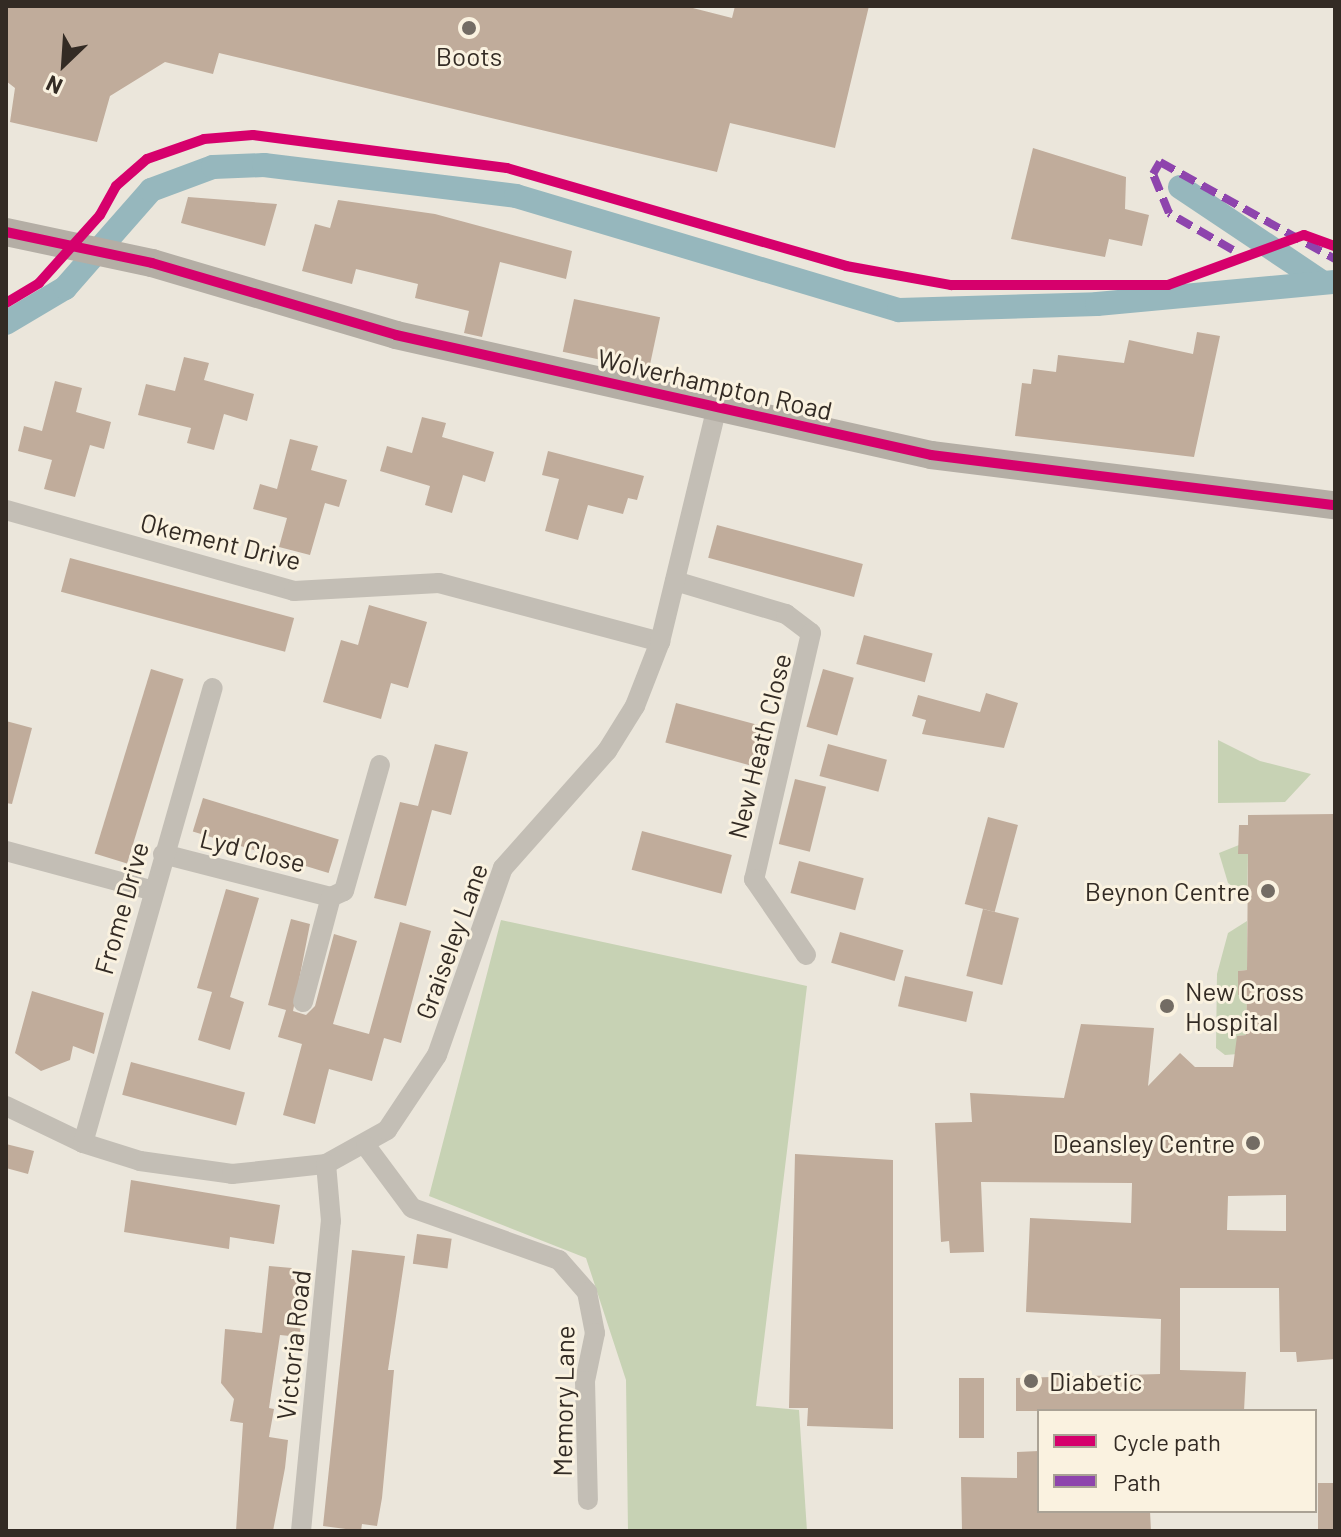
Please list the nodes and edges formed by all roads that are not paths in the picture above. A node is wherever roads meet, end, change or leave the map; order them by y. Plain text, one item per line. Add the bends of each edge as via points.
1 (6, 232) edge
2 (717, 407) junction
3 (1335, 505) edge
4 (6, 510) edge
5 (675, 581) junction
6 (660, 642) junction
7 (213, 688) dead end
8 (380, 765) dead end
9 (6, 851) edge
10 (163, 854) junction
11 (151, 890) junction
12 (331, 897) junction
13 (806, 955) dead end
14 (303, 1002) dead end
15 (6, 1106) edge
16 (83, 1143) junction
17 (366, 1146) junction
18 (326, 1164) junction
19 (588, 1500) dead end
20 (301, 1531) edge

1 - 2 street, Wolverhampton Road via 152,263 356,325
2 - 3 street, Wolverhampton Road via 931,455
2 - 5 street, Graiseley Lane
4 - 6 street, Okement Drive via 294,591 439,583
5 - 6 street, Graiseley Lane
5 - 13 street, New Heath Close via 786,614 811,633 754,879
6 - 17 street, Graiseley Lane via 607,751 503,868 418,1095
7 - 10 street, Frome Drive
8 - 12 street, Lyd Close via 344,891
9 - 11 street
10 - 11 street, Frome Drive
10 - 12 street, Lyd Close
11 - 16 street, Frome Drive
12 - 14 street, Lyd Close
15 - 16 street, Graiseley Lane
16 - 18 street, Graiseley Lane via 232,1174
17 - 18 street, Graiseley Lane
17 - 19 street, Memory Lane via 412,1208 559,1260 587,1292 595,1333 585,1381
18 - 20 street, Victoria Road via 331,1221

